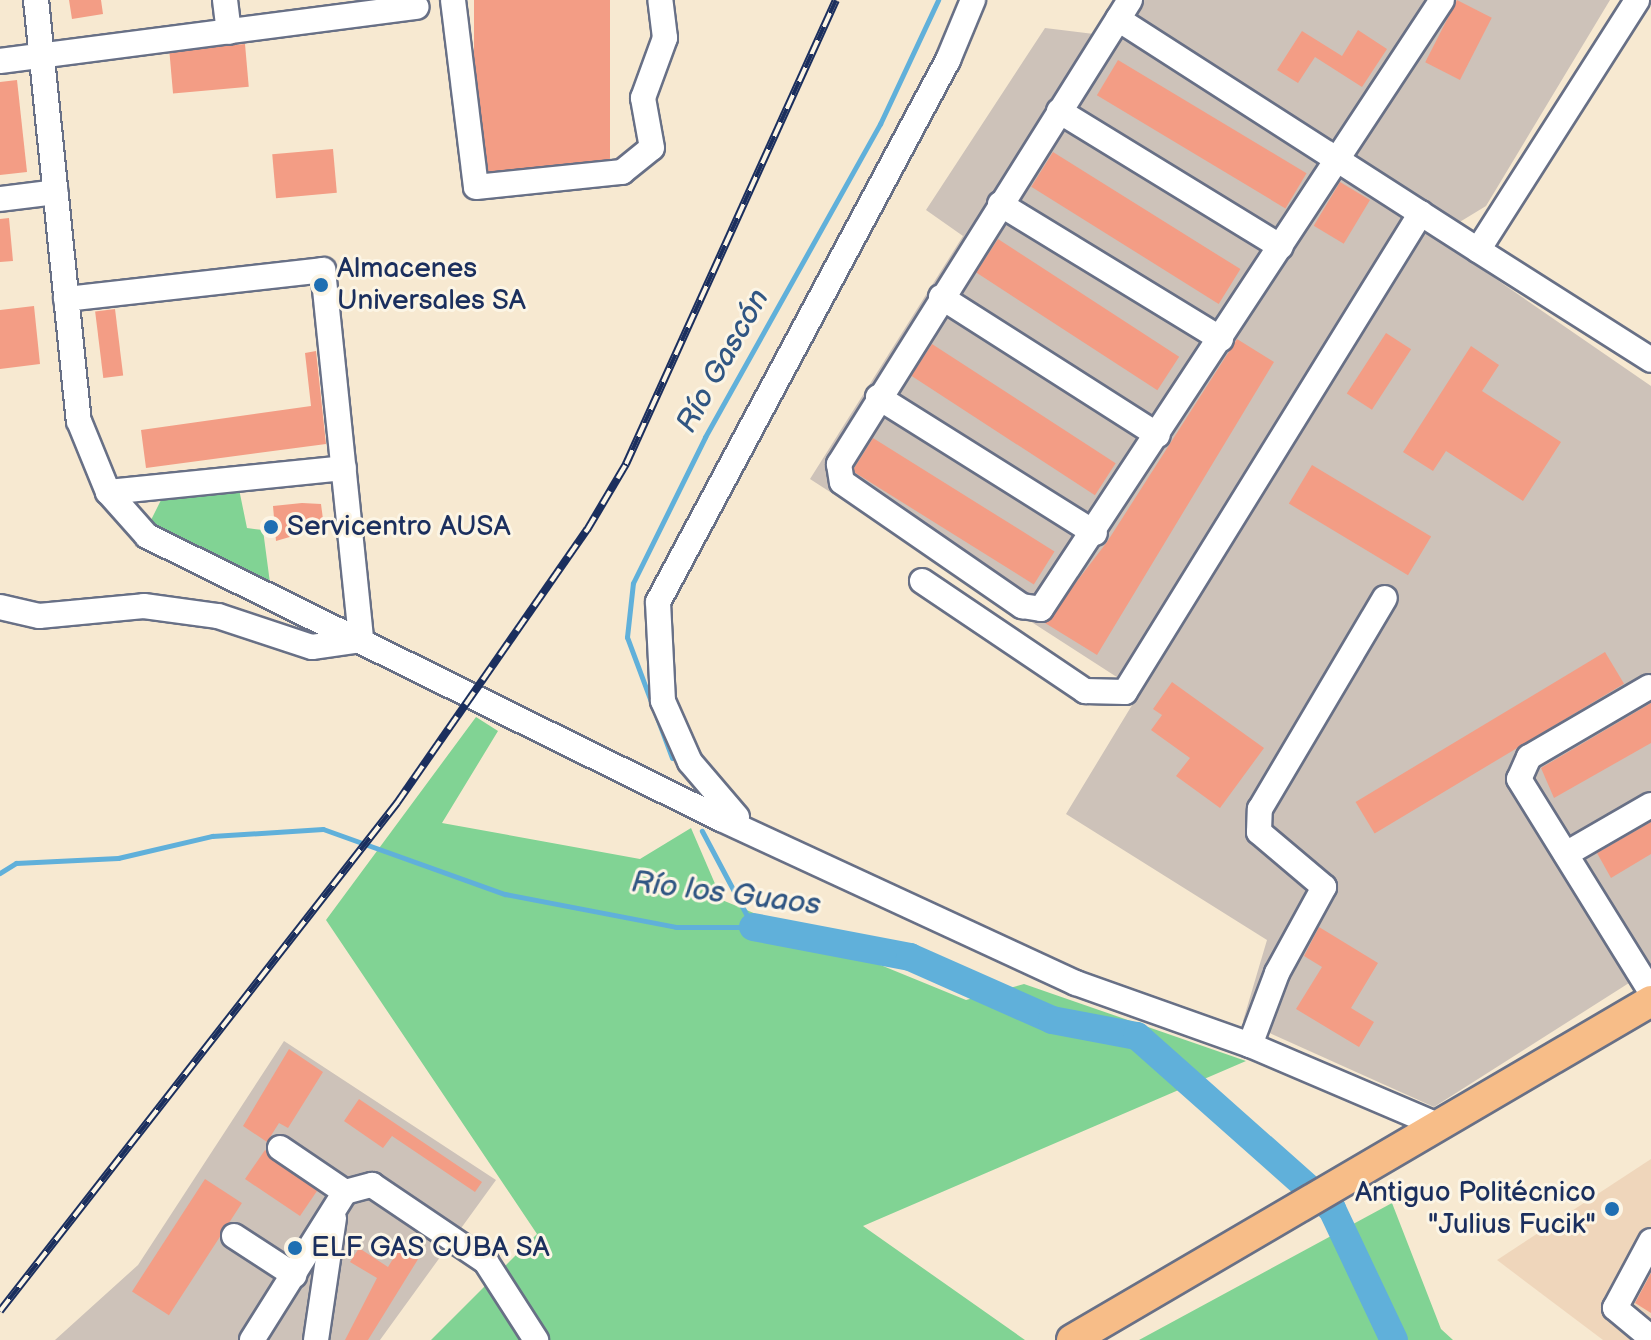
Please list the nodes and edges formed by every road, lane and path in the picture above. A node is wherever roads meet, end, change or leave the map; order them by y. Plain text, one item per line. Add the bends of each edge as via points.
1 (36, 0) edge
2 (225, 0) edge
3 (453, 0) edge
4 (660, 0) edge
5 (973, 0) edge
6 (1442, 0) edge
7 (1637, 0) edge
8 (417, 7) dead end
9 (349, 8) edge
10 (1124, 10) edge
11 (229, 32) junction
12 (42, 55) junction
13 (0, 61) edge
14 (1059, 111) junction
15 (1337, 160) junction
16 (56, 192) junction
17 (0, 199) edge
18 (1000, 204) junction
19 (1421, 213) junction
20 (1281, 247) junction
21 (1478, 250) junction
22 (941, 297) junction
23 (66, 299) junction
24 (1221, 339) junction
25 (1651, 360) edge
26 (878, 397) junction
27 (1158, 435) junction
28 (344, 468) junction
29 (108, 492) junction
30 (1095, 533) junction
31 (922, 581) dead end
32 (1385, 598) dead end
33 (0, 607) edge
34 (361, 640) junction
35 (1649, 687) edge
36 (1651, 805) edge
37 (756, 835) junction
38 (1566, 854) junction
39 (1651, 992) edge
40 (1651, 1001) edge
41 (1250, 1045) junction
42 (1440, 1126) junction
43 (280, 1148) dead end
44 (341, 1200) junction
45 (234, 1236) dead end
46 (1651, 1241) edge
47 (294, 1275) junction
48 (1651, 1338) edge
49 (252, 1340) edge
50 (316, 1340) edge
51 (536, 1340) edge
52 (1072, 1340) edge

1 - 12 street
2 - 11 street
3 - 4 street via 476,187 622,172 652,148 643,98 665,38
5 - 37 street via 948,60 658,602 663,701 690,762
6 - 15 street
7 - 21 street
8 - 9 street
9 - 11 street
10 - 14 street
10 - 15 street
11 - 12 street
12 - 13 street
12 - 16 street
14 - 18 street
14 - 20 street
15 - 19 street
15 - 20 street
16 - 17 street
16 - 23 street
18 - 22 street
18 - 24 street
19 - 21 street
19 - 31 street via 1125,692 1085,691
20 - 24 street
21 - 25 street
22 - 26 street
22 - 27 street
23 - 28 street via 323,270
23 - 29 street via 79,421
24 - 27 street
26 - 30 street
26 - 30 street via 844,449 842,482 1022,606 1041,609 1050,601
27 - 30 street
28 - 29 street
28 - 34 street
29 - 34 street via 147,536 197,566
32 - 41 street via 1260,809 1259,832 1324,887 1277,973
33 - 34 street via 39,616 144,606 218,616 312,647
34 - 37 street
35 - 38 street via 1523,767 1519,779
36 - 38 street
37 - 41 street via 1076,983
38 - 39 street
40 - 42 main road
41 - 42 street
42 - 52 main road
43 - 44 street
44 - 47 street
44 - 50 street
44 - 51 street via 372,1185 486,1262
45 - 47 street
46 - 48 street via 1615,1308
47 - 49 street

